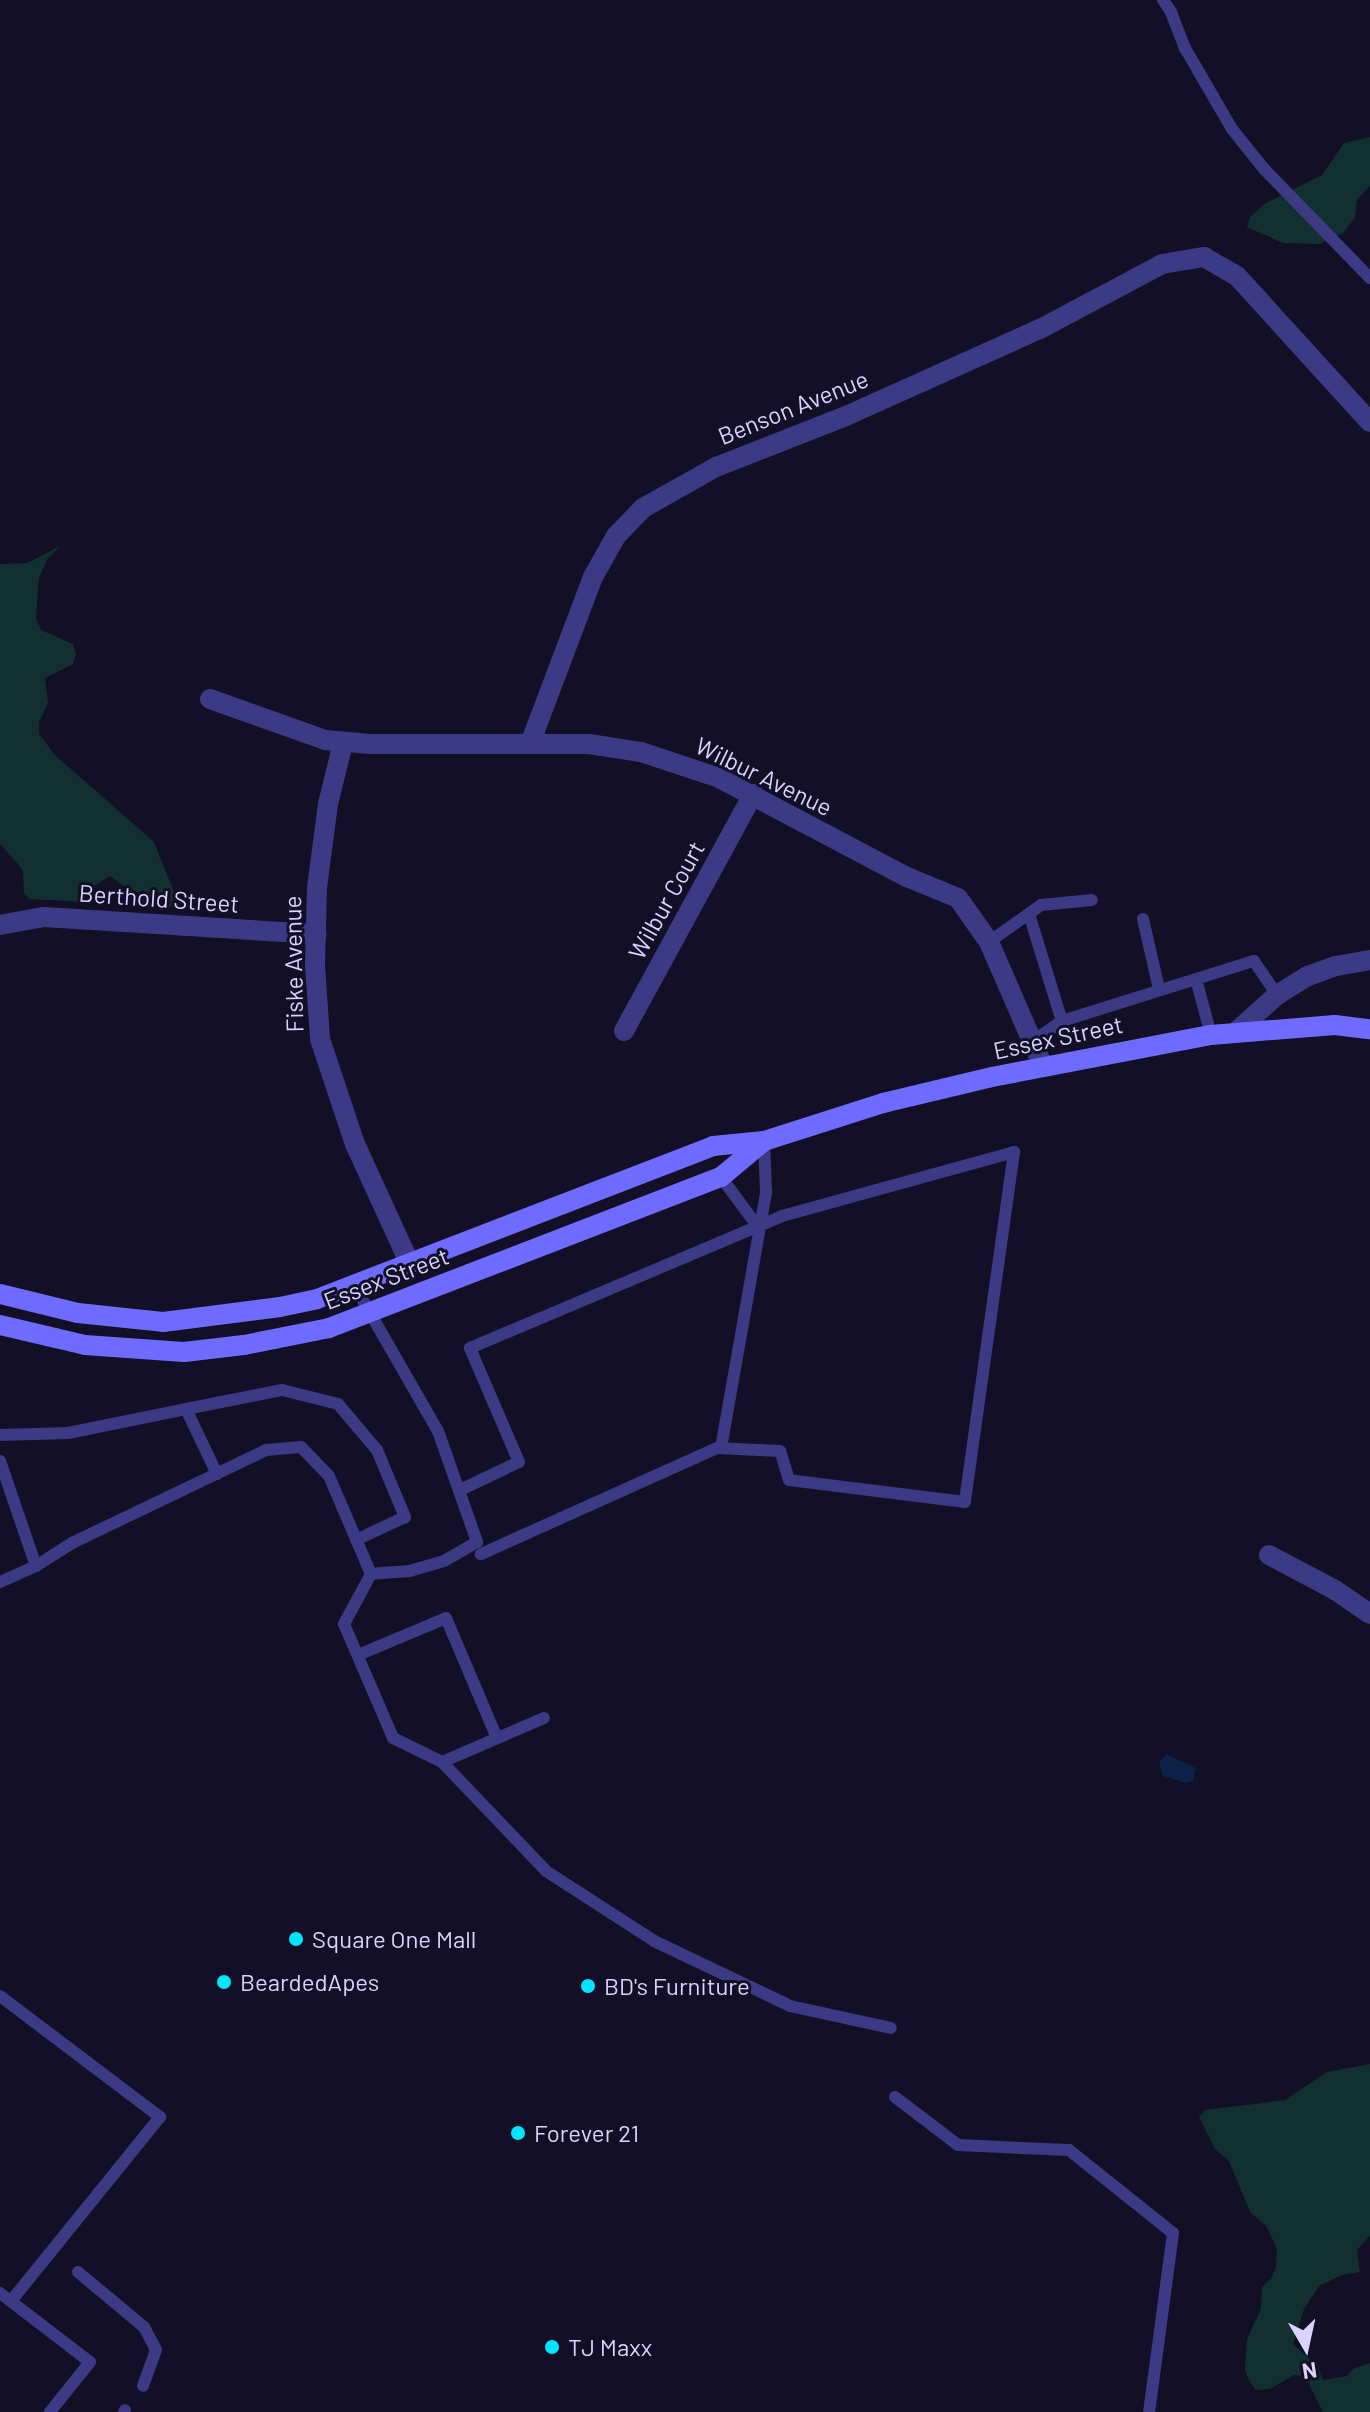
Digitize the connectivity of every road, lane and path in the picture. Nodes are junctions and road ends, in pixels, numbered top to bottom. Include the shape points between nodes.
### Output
1 (1163, 0) edge
2 (1370, 278) edge
3 (1370, 422) edge
4 (210, 699) dead end
5 (531, 741) junction
6 (343, 743) junction
7 (753, 794) junction
8 (1092, 900) dead end
9 (1029, 914) junction
10 (1143, 919) dead end
11 (0, 925) edge
12 (316, 934) junction
13 (989, 942) junction
14 (1370, 960) edge
15 (1196, 979) junction
16 (1159, 989) junction
17 (1277, 995) junction
18 (1062, 1021) junction
19 (1370, 1029) edge
20 (624, 1031) dead end
21 (1237, 1031) junction
22 (1211, 1035) junction
23 (1032, 1042) junction
24 (1043, 1066) junction
25 (764, 1141) junction
26 (721, 1177) junction
27 (758, 1227) junction
28 (410, 1264) junction
29 (354, 1285) junction
30 (0, 1294) edge
31 (371, 1314) junction
32 (0, 1325) edge
33 (186, 1409) junction
34 (0, 1435) edge
35 (721, 1448) junction
36 (0, 1461) edge
37 (217, 1474) junction
38 (460, 1490) junction
39 (356, 1540) junction
40 (481, 1554) dead end
41 (1269, 1555) dead end
42 (36, 1566) junction
43 (371, 1574) junction
44 (0, 1582) edge
45 (1370, 1614) edge
46 (358, 1655) junction
47 (544, 1718) dead end
48 (497, 1738) junction
49 (442, 1762) junction
50 (0, 1996) edge
51 (891, 2028) dead end
52 (895, 2097) dead end
53 (78, 2272) dead end
54 (0, 2293) edge
55 (11, 2301) junction
56 (143, 2386) dead end
57 (50, 2412) edge
58 (1149, 2412) edge

1 - 2 lane via 1232,129
3 - 5 street, Benson Avenue via 1258,295 1220,264 1204,257 1162,264 1040,329 846,416 716,467 643,508 616,536 598,567
4 - 6 street, Wilbur Avenue
5 - 6 street, Wilbur Avenue
5 - 7 street, Wilbur Avenue via 641,752
6 - 12 street, Fiske Avenue via 322,841
7 - 13 street, Wilbur Avenue via 895,871 958,898
7 - 20 street, Wilbur Court
8 - 9 lane via 1041,905
9 - 13 lane
9 - 18 lane
10 - 16 lane
11 - 12 street, Berthold Street via 44,917
12 - 28 street, Fiske Avenue via 320,1039 326,1063 355,1144
13 - 23 street, Wilbur Avenue
14 - 17 street via 1308,976
15 - 16 lane
15 - 17 lane via 1254,961
15 - 22 lane
16 - 18 lane
17 - 21 street
18 - 23 lane
19 - 21 main road, Essex Street via 1335,1025
21 - 22 main road, Essex Street
22 - 24 main road, Essex Street
23 - 24 street, Wilbur Avenue
24 - 25 main road, Essex Street via 883,1103
25 - 26 main road, Essex Street
25 - 27 lane via 766,1192
25 - 28 main road, Essex Street via 713,1146
26 - 27 lane
26 - 31 main road, Essex Street
27 - 35 lane
27 - 35 lane via 1014,1152 965,1502 789,1480 780,1451
27 - 38 lane via 470,1348 519,1462
28 - 29 main road, Essex Street
29 - 30 main road, Essex Street via 280,1307 163,1322 78,1313
29 - 31 lane
31 - 32 main road, Essex Street via 280,1339 184,1352 85,1345
31 - 38 lane via 438,1431
33 - 34 lane via 68,1433
33 - 37 lane
33 - 39 lane via 282,1390 338,1404 377,1450 405,1517
35 - 40 lane
36 - 42 lane
37 - 39 lane via 266,1450 301,1447 329,1476
37 - 42 lane via 72,1543
38 - 43 lane via 477,1542 444,1561
39 - 43 lane
41 - 45 street
42 - 44 lane
43 - 46 lane via 344,1624
46 - 48 lane via 446,1618
46 - 49 lane via 393,1738
47 - 48 lane
48 - 49 lane
49 - 51 lane via 546,1871 654,1941 790,2006
50 - 55 lane via 160,2117
52 - 58 lane via 958,2145 1069,2150 1173,2233
53 - 56 lane via 144,2327 156,2350
54 - 55 lane
55 - 57 lane via 90,2362

